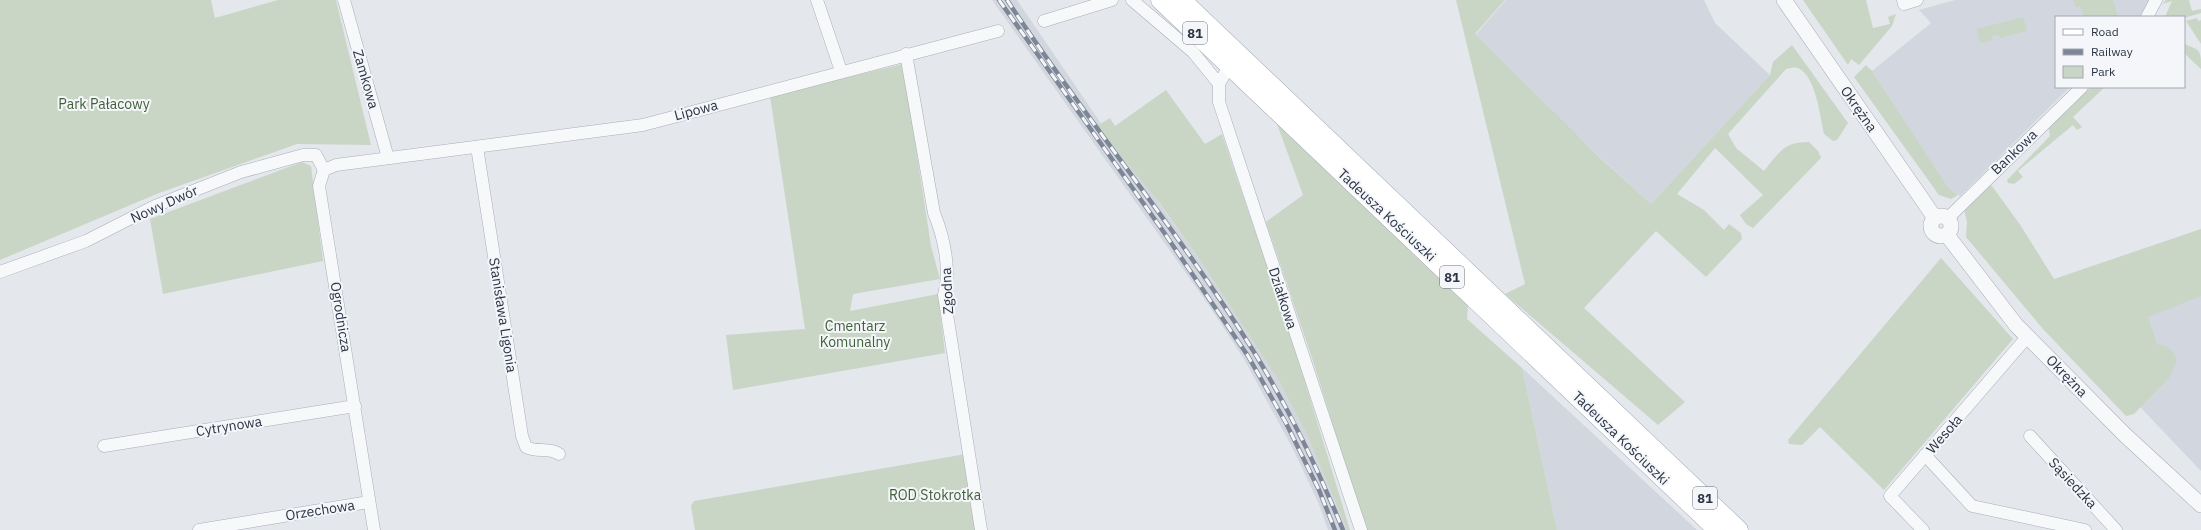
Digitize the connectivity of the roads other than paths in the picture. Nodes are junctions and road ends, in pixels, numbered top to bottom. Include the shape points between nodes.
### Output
1 (344, 0) edge
2 (817, 0) edge
3 (1112, 0) edge
4 (1132, 0) edge
5 (1160, 0) edge
6 (1182, 0) edge
7 (1784, 0) edge
8 (1903, 0) edge
9 (1917, 0) edge
10 (2156, 0) edge
11 (2148, 16) edge
12 (1044, 21) dead end
13 (998, 31) dead end
14 (906, 54) junction
15 (1229, 66) junction
16 (841, 71) junction
17 (1219, 84) junction
18 (2081, 88) edge
19 (477, 147) junction
20 (388, 158) junction
21 (324, 170) junction
22 (1941, 218) junction
23 (0, 272) edge
24 (2028, 336) junction
25 (355, 406) junction
26 (2030, 436) dead end
27 (104, 446) dead end
28 (559, 454) dead end
29 (1925, 455) junction
30 (370, 502) junction
31 (2201, 505) edge
32 (199, 530) edge
33 (374, 530) edge
34 (981, 530) edge
35 (1361, 530) edge
36 (1717, 530) edge
37 (1739, 530) edge
38 (1922, 530) edge
39 (2085, 530) edge
40 (2116, 530) edge

1 - 20 street, Zamkowa
2 - 16 street
3 - 12 street
4 - 17 street via 1193,52
5 - 15 main road, Tadeusza Kościuszki / 81
6 - 37 main road, Tadeusza Kościuszki / 81
7 - 22 street, Okrężna
8 - 9 street via 1904,4
10 - 11 street
13 - 14 street, Lipowa
14 - 16 street, Lipowa
14 - 34 street, Zgodna via 934,213 941,230 948,283 944,295
15 - 17 street
15 - 36 main road, Tadeusza Kościuszki / 81
16 - 19 street, Lipowa via 643,125
17 - 35 street, Działkowa via 1219,102 1224,122
18 - 22 street, Bankowa
19 - 20 street, Lipowa
19 - 28 street, Stanisława Ligonia via 522,436 526,447 533,451 552,450
20 - 21 street via 336,165
21 - 23 street, Nowy Dwór via 316,155 303,155 241,172 155,206 86,241
21 - 25 street, Ogrodnicza via 319,186
22 - 24 street, Okrężna via 1932,222 1933,232 1937,235 1947,235 1980,280
24 - 29 street, Wesoła
24 - 31 street, Okrężna via 2125,435
25 - 27 street, Cytrynowa
25 - 30 street, Ogrodnicza
26 - 40 street, Sąsiedzka
29 - 38 street, Wesoła via 1890,496
29 - 39 street, Sąsiedzka via 1972,506
30 - 32 street, Orzechowa
30 - 33 street, Ogrodnicza

